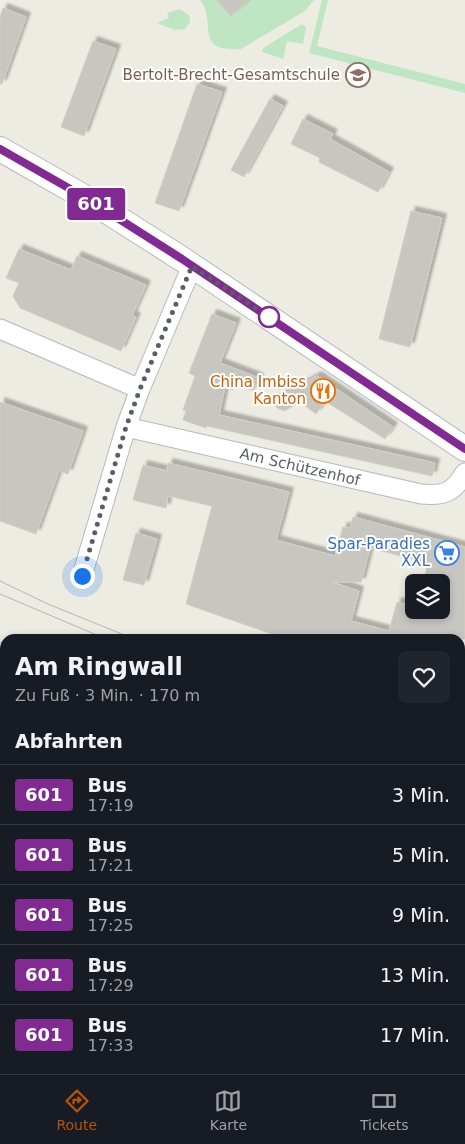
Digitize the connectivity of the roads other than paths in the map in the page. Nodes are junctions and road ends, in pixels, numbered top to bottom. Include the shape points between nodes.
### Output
1 (0, 149) edge
2 (0, 161) edge
3 (72, 190) junction
4 (192, 266) junction
5 (0, 329) edge
6 (140, 389) junction
7 (126, 427) junction
8 (465, 449) edge
9 (465, 473) edge
10 (82, 576) dead end

1 - 3 street
2 - 3 street
3 - 4 street
4 - 6 street
4 - 8 street
5 - 6 street
6 - 7 street
7 - 9 street, Am Schützenhof via 421,494 438,496 449,492
7 - 10 street

